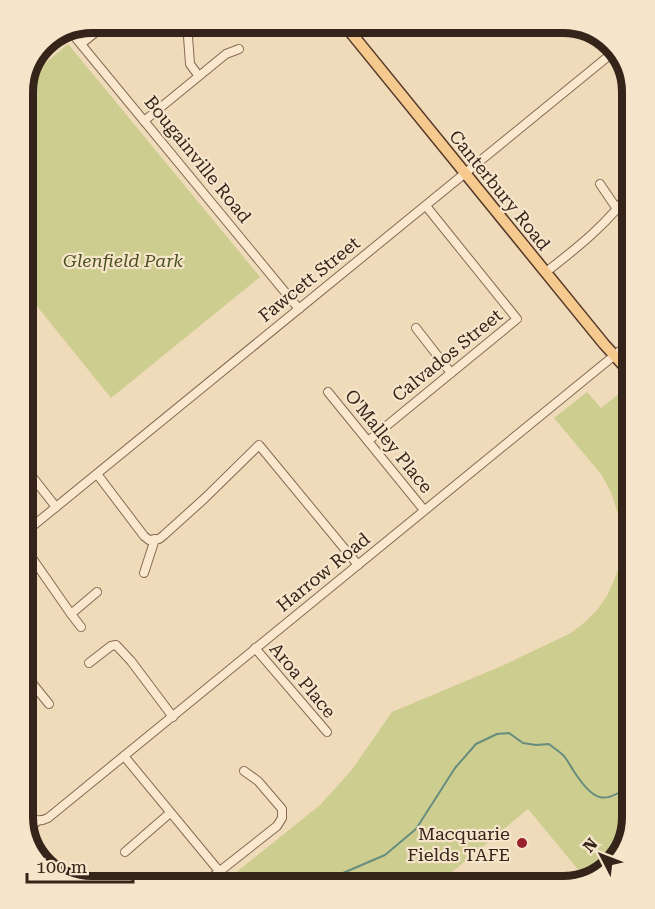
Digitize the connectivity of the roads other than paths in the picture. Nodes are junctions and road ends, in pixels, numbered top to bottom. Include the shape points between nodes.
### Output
1 (94, 33) edge
2 (188, 33) edge
3 (352, 33) edge
4 (74, 36) edge
5 (81, 44) junction
6 (239, 49) dead end
7 (609, 56) edge
8 (198, 75) junction
9 (144, 121) junction
10 (466, 173) junction
11 (600, 184) dead end
12 (622, 203) edge
13 (426, 206) junction
14 (617, 209) junction
15 (546, 272) junction
16 (299, 309) junction
17 (416, 328) dead end
18 (622, 349) edge
19 (614, 355) junction
20 (622, 365) edge
21 (451, 373) junction
22 (328, 393) dead end
23 (368, 441) junction
24 (97, 474) junction
25 (33, 478) edge
26 (56, 507) junction
27 (424, 510) junction
28 (33, 525) edge
29 (155, 539) junction
30 (33, 560) edge
31 (358, 565) junction
32 (144, 573) dead end
33 (97, 592) dead end
34 (71, 614) junction
35 (81, 627) dead end
36 (255, 648) junction
37 (89, 663) dead end
38 (33, 685) edge
39 (49, 704) dead end
40 (173, 717) junction
41 (327, 732) dead end
42 (124, 756) junction
43 (244, 771) dead end
44 (170, 813) junction
45 (34, 820) edge
46 (125, 852) dead end
47 (219, 871) junction
48 (213, 876) edge

1 - 5 street
2 - 8 street via 190,64
3 - 10 main road, Canterbury Road
4 - 5 street, Bougainville Road
5 - 9 street, Bougainville Road
6 - 8 street
7 - 10 street, Fawcett Street
8 - 9 street
9 - 16 street, Bougainville Road
10 - 13 street, Fawcett Street
10 - 15 main road, Canterbury Road
11 - 14 street
12 - 14 street
13 - 16 street, Fawcett Street
13 - 21 street, Calvados Street via 517,319
14 - 15 street
15 - 19 main road, Canterbury Road
16 - 24 street, Fawcett Street
17 - 21 street
18 - 19 street, Harrow Road
19 - 20 main road, Canterbury Road
19 - 27 street, Harrow Road
21 - 23 street, Calvados Street
22 - 23 street, O'Malley Place
23 - 27 street, O'Malley Place
24 - 26 street, Fawcett Street
24 - 29 street via 144,536
25 - 26 street
26 - 28 street, Fawcett Street
27 - 31 street, Harrow Road
29 - 31 street via 164,536 259,445
29 - 32 street
30 - 34 street
31 - 36 street, Harrow Road
33 - 34 street
34 - 35 street
36 - 40 street, Harrow Road
36 - 41 street, Aroa Place
37 - 40 street via 113,645 118,646
38 - 39 street
40 - 42 street, Harrow Road
42 - 44 street
42 - 45 street, Harrow Road via 48,818
43 - 47 street via 282,809 282,818
44 - 46 street
44 - 47 street
47 - 48 street

